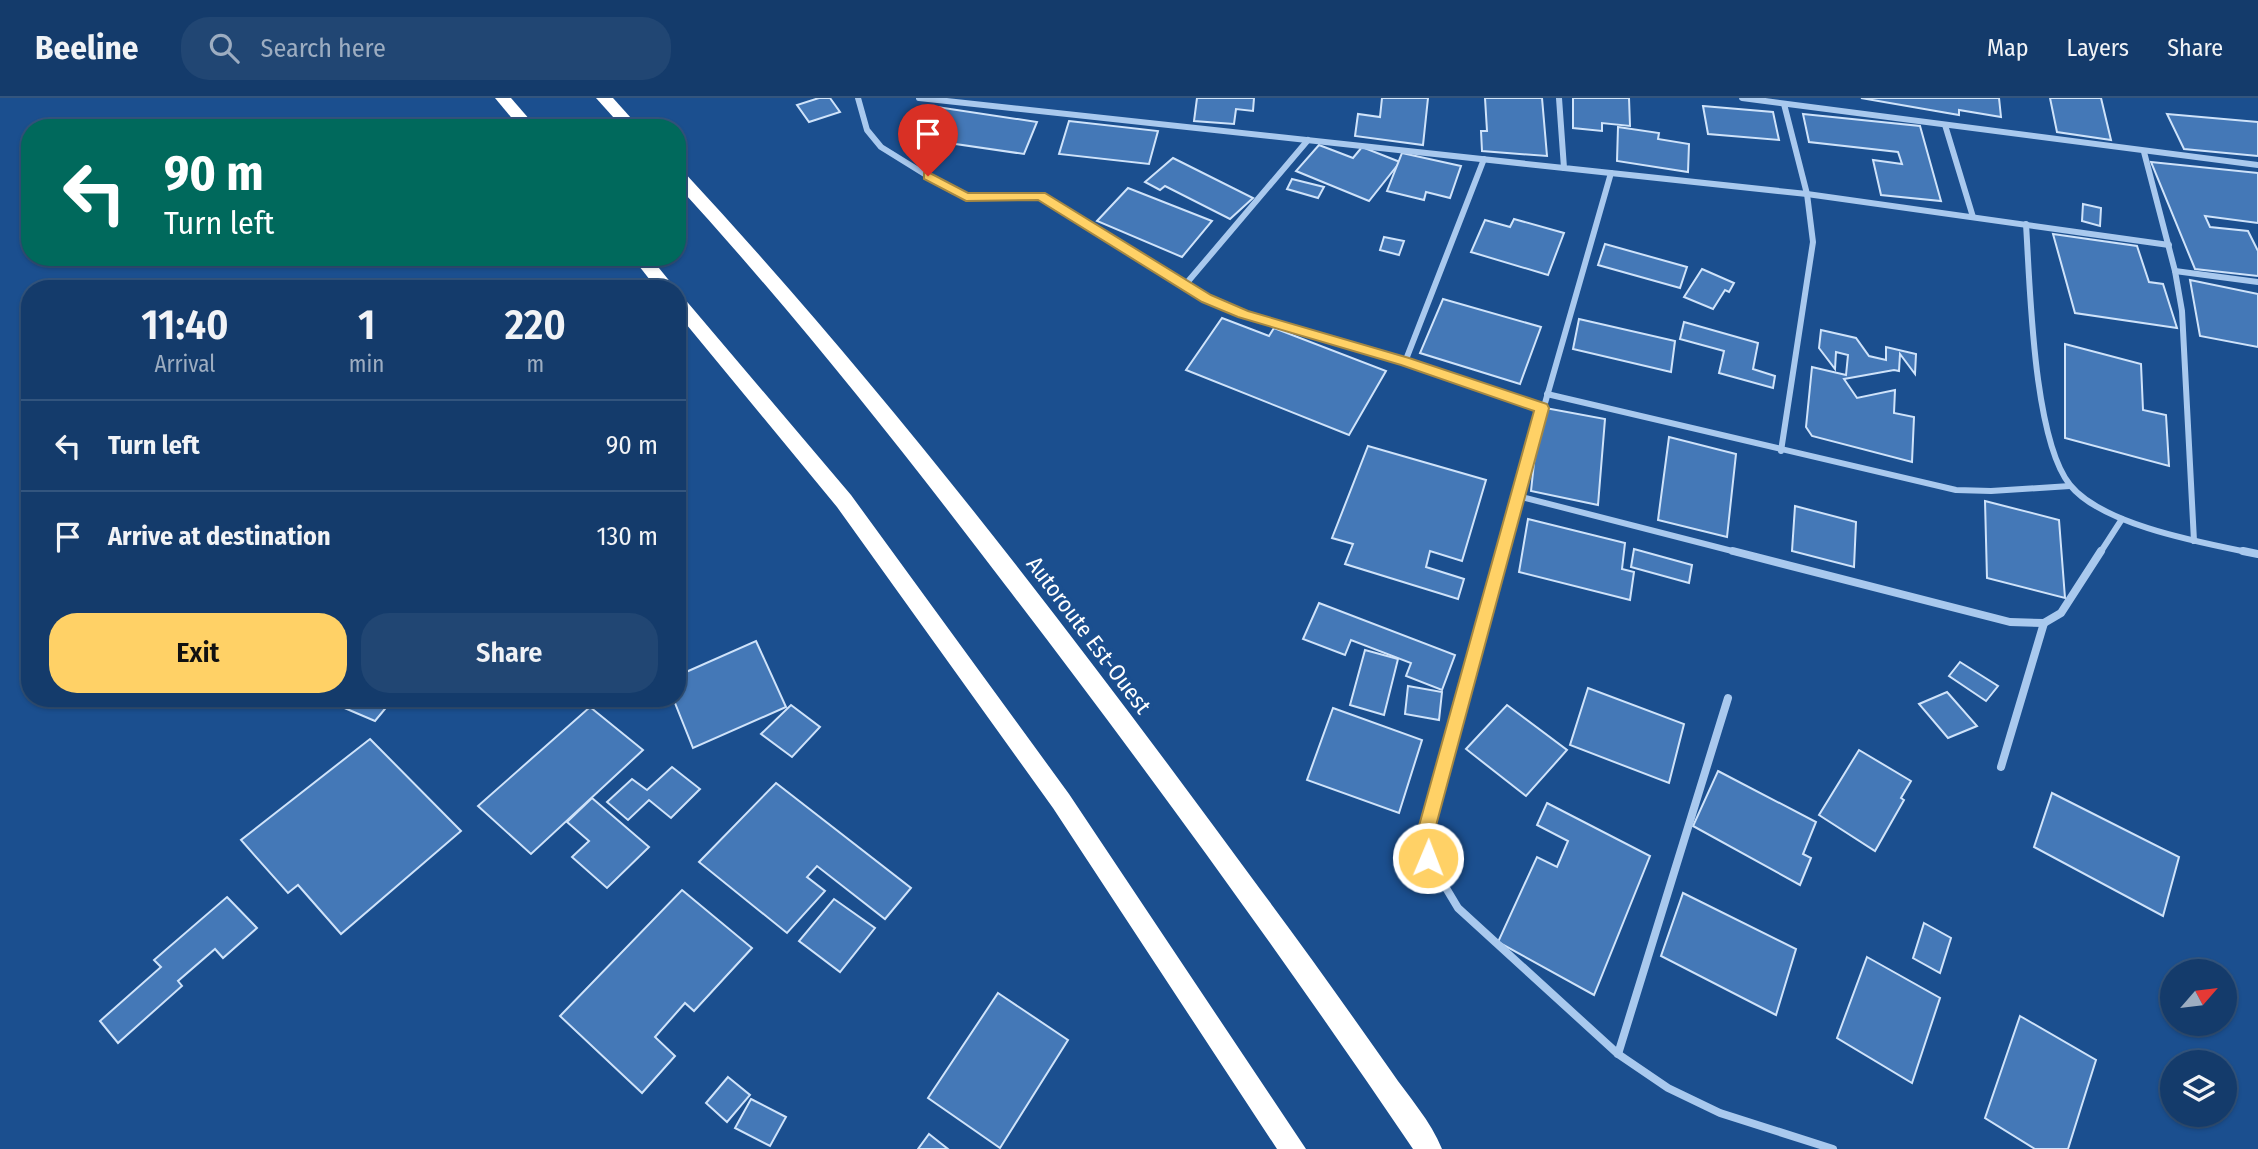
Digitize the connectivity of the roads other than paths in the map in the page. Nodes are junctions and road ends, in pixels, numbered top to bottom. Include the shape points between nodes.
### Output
1 (503, 98) edge
2 (604, 98) edge
3 (858, 98) edge
4 (919, 98) edge
5 (1559, 98) edge
6 (1742, 98) edge
7 (1784, 104) junction
8 (521, 119) edge
9 (624, 119) edge
10 (1945, 125) junction
11 (1308, 140) junction
12 (2144, 152) junction
13 (1484, 159) junction
14 (2258, 165) edge
15 (1564, 168) junction
16 (1611, 173) junction
17 (686, 185) edge
18 (1807, 194) junction
19 (1973, 217) junction
20 (2026, 224) junction
21 (2169, 245) junction
22 (648, 266) edge
23 (2175, 271) junction
24 (659, 280) edge
25 (2258, 282) edge
26 (1185, 285) junction
27 (686, 312) edge
28 (1405, 362) junction
29 (1547, 394) junction
30 (1542, 408) junction
31 (1781, 451) junction
32 (2070, 486) junction
33 (1518, 496) junction
34 (2122, 519) junction
35 (2194, 541) junction
36 (2258, 554) edge
37 (2044, 623) junction
38 (1728, 698) dead end
39 (2001, 767) dead end
40 (1618, 1054) junction
41 (1293, 1149) edge
42 (1429, 1149) edge
43 (1833, 1149) edge

1 - 8 highway
2 - 9 highway
3 - 26 street via 867,130 881,147 952,191 966,197 1040,196
4 - 11 street
5 - 15 street
6 - 7 street
7 - 10 street
7 - 18 street
10 - 12 street
10 - 19 street
11 - 13 street
11 - 26 street
12 - 14 street
12 - 21 street
13 - 15 street
13 - 28 street
15 - 16 street
16 - 18 street
16 - 29 street
17 - 42 highway, Autoroute Est-Ouest via 873,399 1081,666
18 - 19 street
18 - 31 street via 1813,242
19 - 20 street
20 - 21 street
20 - 32 street via 2035,344 2048,429
21 - 23 street
22 - 24 highway
23 - 25 street
23 - 35 street via 2182,311
26 - 28 street via 1243,314
27 - 41 highway via 844,501 1061,801
28 - 30 street
29 - 30 street
29 - 31 street
30 - 33 street
31 - 32 street via 1956,489
32 - 34 street
33 - 37 street via 2010,622
33 - 40 street via 1425,833 1428,858 1458,908
34 - 35 street
34 - 37 street via 2061,613
35 - 36 street
37 - 39 street
38 - 40 street
40 - 43 street via 1668,1088 1720,1113

